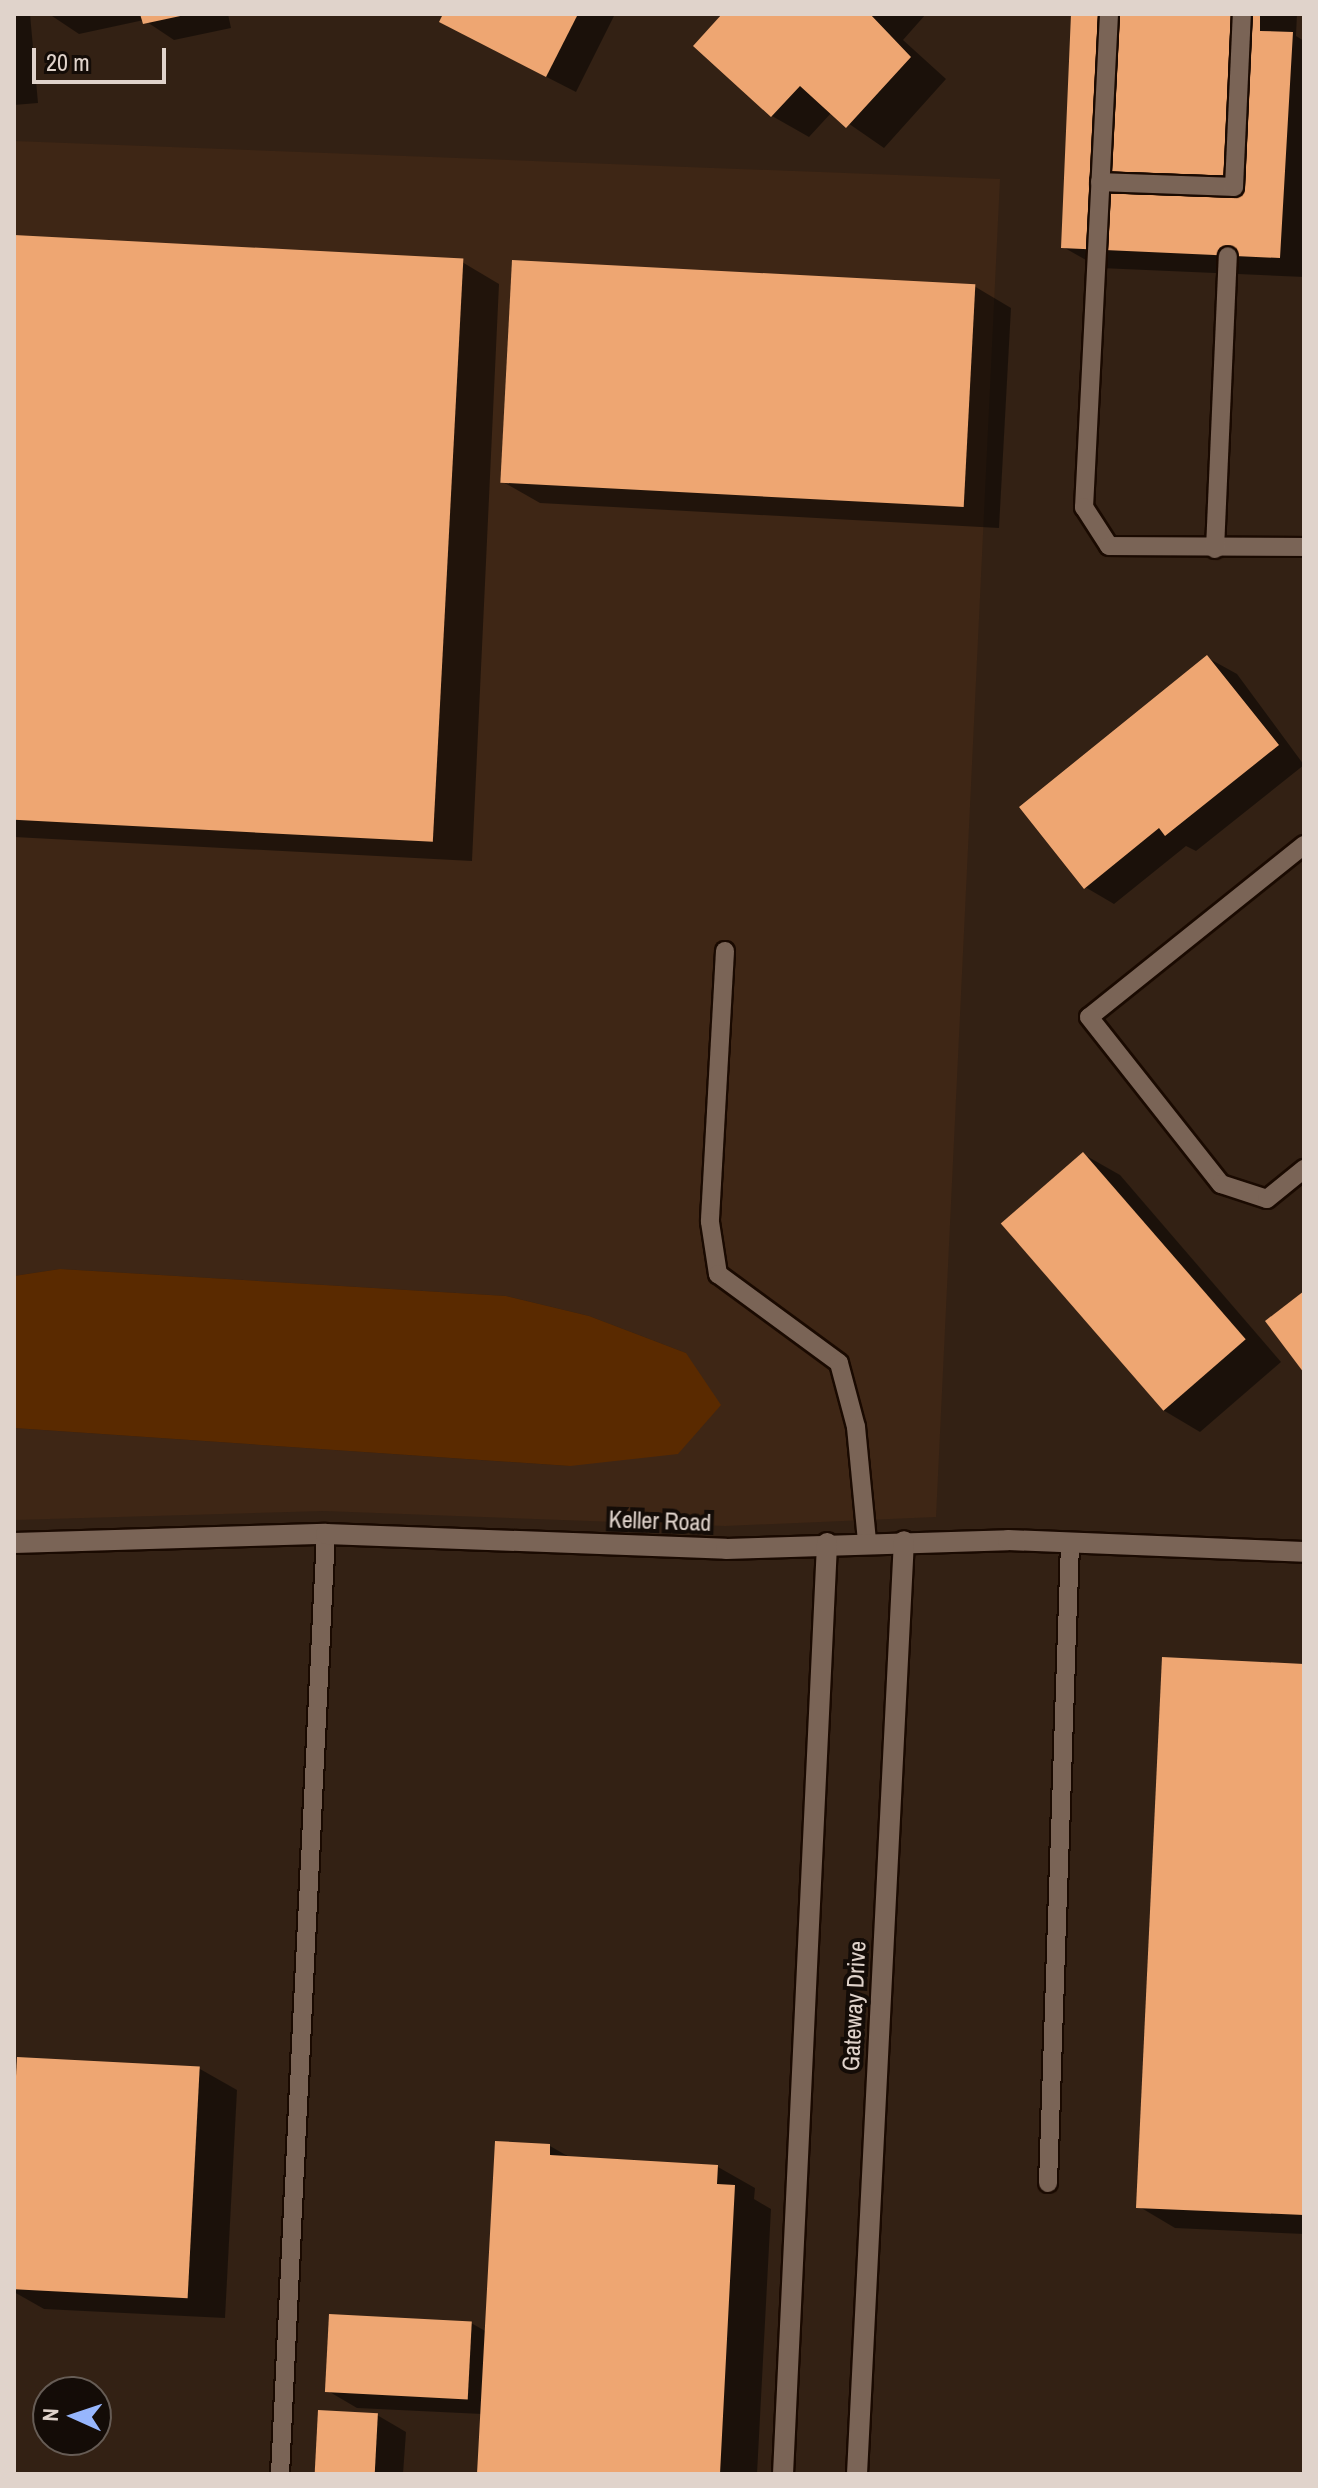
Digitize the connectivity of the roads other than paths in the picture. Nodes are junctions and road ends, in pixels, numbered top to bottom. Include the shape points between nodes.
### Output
1 (1109, 14) edge
2 (1242, 14) edge
3 (1100, 182) junction
4 (1228, 256) dead end
5 (1304, 547) edge
6 (1215, 549) junction
7 (1304, 845) edge
8 (725, 951) dead end
9 (1304, 1169) edge
10 (326, 1534) junction
11 (904, 1541) junction
12 (867, 1542) junction
13 (1070, 1542) junction
14 (14, 1543) edge
15 (827, 1543) junction
16 (1304, 1552) edge
17 (1048, 2183) dead end
18 (280, 2474) edge
19 (783, 2474) edge
20 (857, 2474) edge

1 - 3 lane
2 - 3 lane via 1234,187
3 - 6 lane via 1084,507 1109,546
4 - 6 lane
5 - 6 lane
7 - 9 lane via 1089,1017 1221,1184 1267,1199
8 - 12 lane via 710,1222 718,1274 839,1363 856,1427
10 - 14 street, Keller Road
10 - 15 street, Keller Road via 726,1549
10 - 18 lane
11 - 12 street, Keller Road
11 - 13 street, Keller Road
11 - 20 street, Gateway Drive
12 - 15 street, Keller Road
13 - 16 street, Keller Road
13 - 17 lane
15 - 19 street, Gateway Drive

